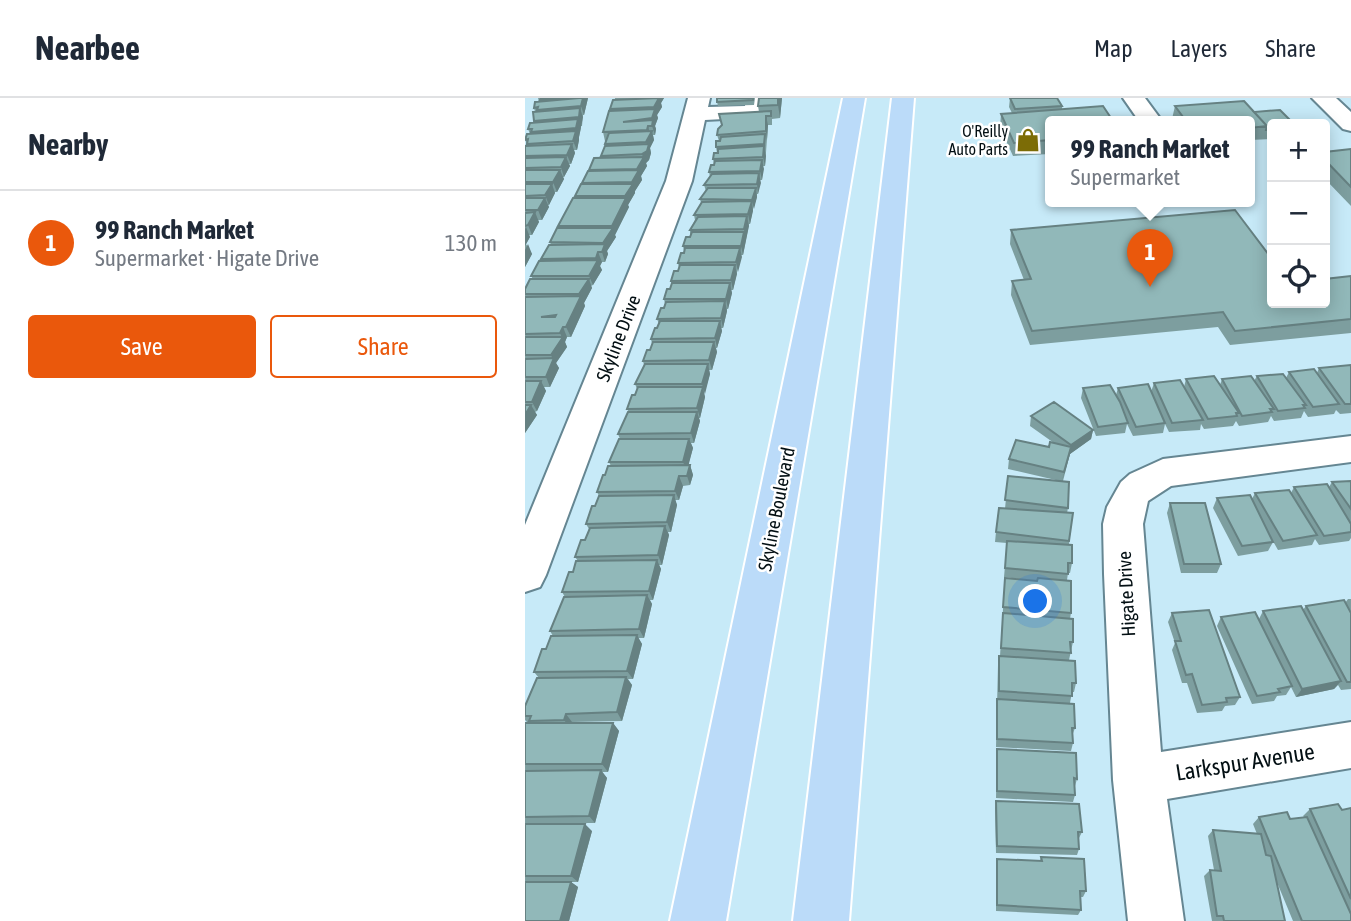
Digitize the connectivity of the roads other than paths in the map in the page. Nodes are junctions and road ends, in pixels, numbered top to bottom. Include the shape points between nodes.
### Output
1 (757, 98) edge
2 (854, 98) edge
3 (903, 98) edge
4 (1113, 98) edge
5 (1134, 98) edge
6 (1323, 98) edge
7 (709, 108) edge
8 (1126, 116) edge
9 (1147, 116) edge
10 (1351, 124) edge
11 (1351, 449) edge
12 (525, 576) edge
13 (1351, 745) edge
14 (1138, 780) junction
15 (698, 921) edge
16 (821, 921) edge
17 (1156, 921) edge

1 - 7 street via 755,112
2 - 15 main road, Skyline Boulevard
3 - 16 main road
4 - 8 street
5 - 9 street
6 - 10 street
7 - 12 street, Skyline Drive
11 - 14 street, Higate Drive via 1171,471 1143,484 1131,498 1123,531
13 - 14 street, Larkspur Avenue
14 - 17 street, Higate Drive

